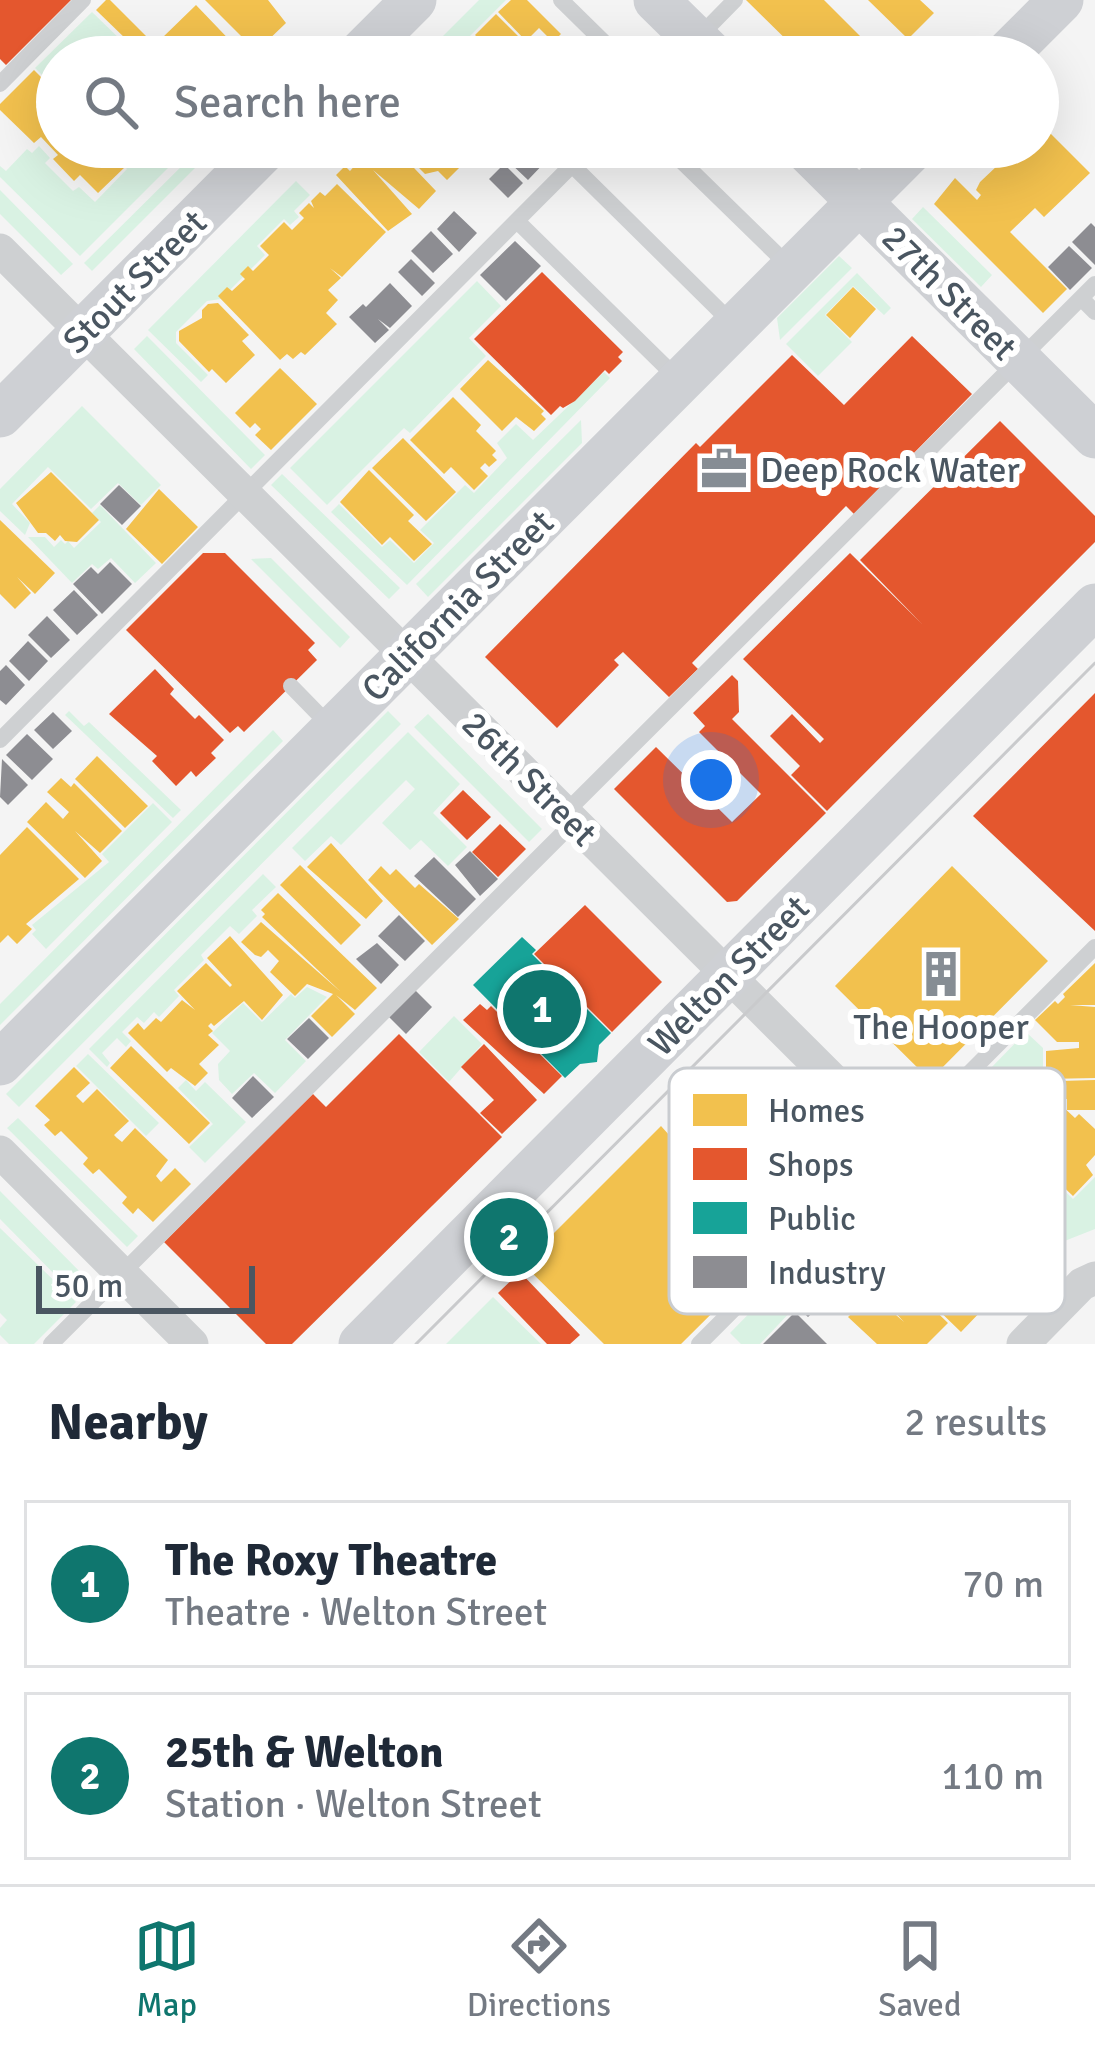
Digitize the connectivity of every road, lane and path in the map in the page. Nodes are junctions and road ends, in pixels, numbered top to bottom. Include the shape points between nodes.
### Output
1 (83, 0) edge
2 (414, 0) edge
3 (561, 0) edge
4 (656, 0) edge
5 (735, 0) edge
6 (1061, 0) edge
7 (47, 36) edge
8 (378, 36) edge
9 (598, 36) edge
10 (684, 36) edge
11 (707, 36) edge
12 (1025, 36) edge
13 (36, 47) edge
14 (0, 83) edge
15 (246, 168) edge
16 (569, 168) edge
17 (575, 168) edge
18 (688, 168) edge
19 (825, 168) edge
20 (893, 168) edge
21 (860, 202) junction
22 (517, 221) junction
23 (0, 250) edge
24 (792, 270) junction
25 (1088, 291) edge
26 (1095, 312) edge
27 (735, 326) junction
28 (83, 332) junction
29 (1019, 360) junction
30 (681, 381) junction
31 (0, 415) edge
32 (1091, 424) edge
33 (245, 495) junction
34 (1095, 606) edge
35 (407, 655) junction
36 (291, 686) dead end
37 (333, 729) junction
38 (0, 740) edge
39 (569, 817) junction
40 (1095, 947) edge
41 (728, 975) junction
42 (0, 1063) edge
43 (821, 1068) edge
44 (975, 1068) edge
45 (0, 1152) edge
46 (121, 1273) junction
47 (1095, 1278) edge
48 (1065, 1301) edge
49 (729, 1314) edge
50 (1052, 1314) edge
51 (51, 1344) edge
52 (192, 1344) edge
53 (361, 1344) edge
54 (699, 1344) edge
55 (1023, 1344) edge

1 - 7 lane
2 - 8 street
3 - 9 lane
4 - 10 street
5 - 11 lane
6 - 12 street
13 - 14 lane
15 - 28 street, Stout Street
16 - 22 lane
17 - 27 lane
18 - 24 lane
19 - 21 street, 27th Street
20 - 21 street, California Street
21 - 24 street, California Street
21 - 29 street, 27th Street
22 - 30 lane
22 - 33 lane
23 - 28 street, 26th Street
24 - 27 street, California Street
25 - 26 lane
25 - 29 lane
27 - 30 street, California Street
28 - 31 street, Stout Street
28 - 33 street, 26th Street
29 - 32 street, 27th Street
29 - 39 lane
30 - 35 street, California Street
33 - 35 street, 26th Street
33 - 38 lane
34 - 41 street, Welton Street
35 - 37 street, California Street
35 - 39 street, 26th Street
36 - 37 lane
37 - 42 street, California Street
39 - 41 street, 26th Street
39 - 46 lane
40 - 44 lane
41 - 43 street, 26th Street
41 - 53 street, Welton Street
45 - 46 street
46 - 51 lane
46 - 52 street
47 - 48 street
49 - 54 lane
50 - 55 street

